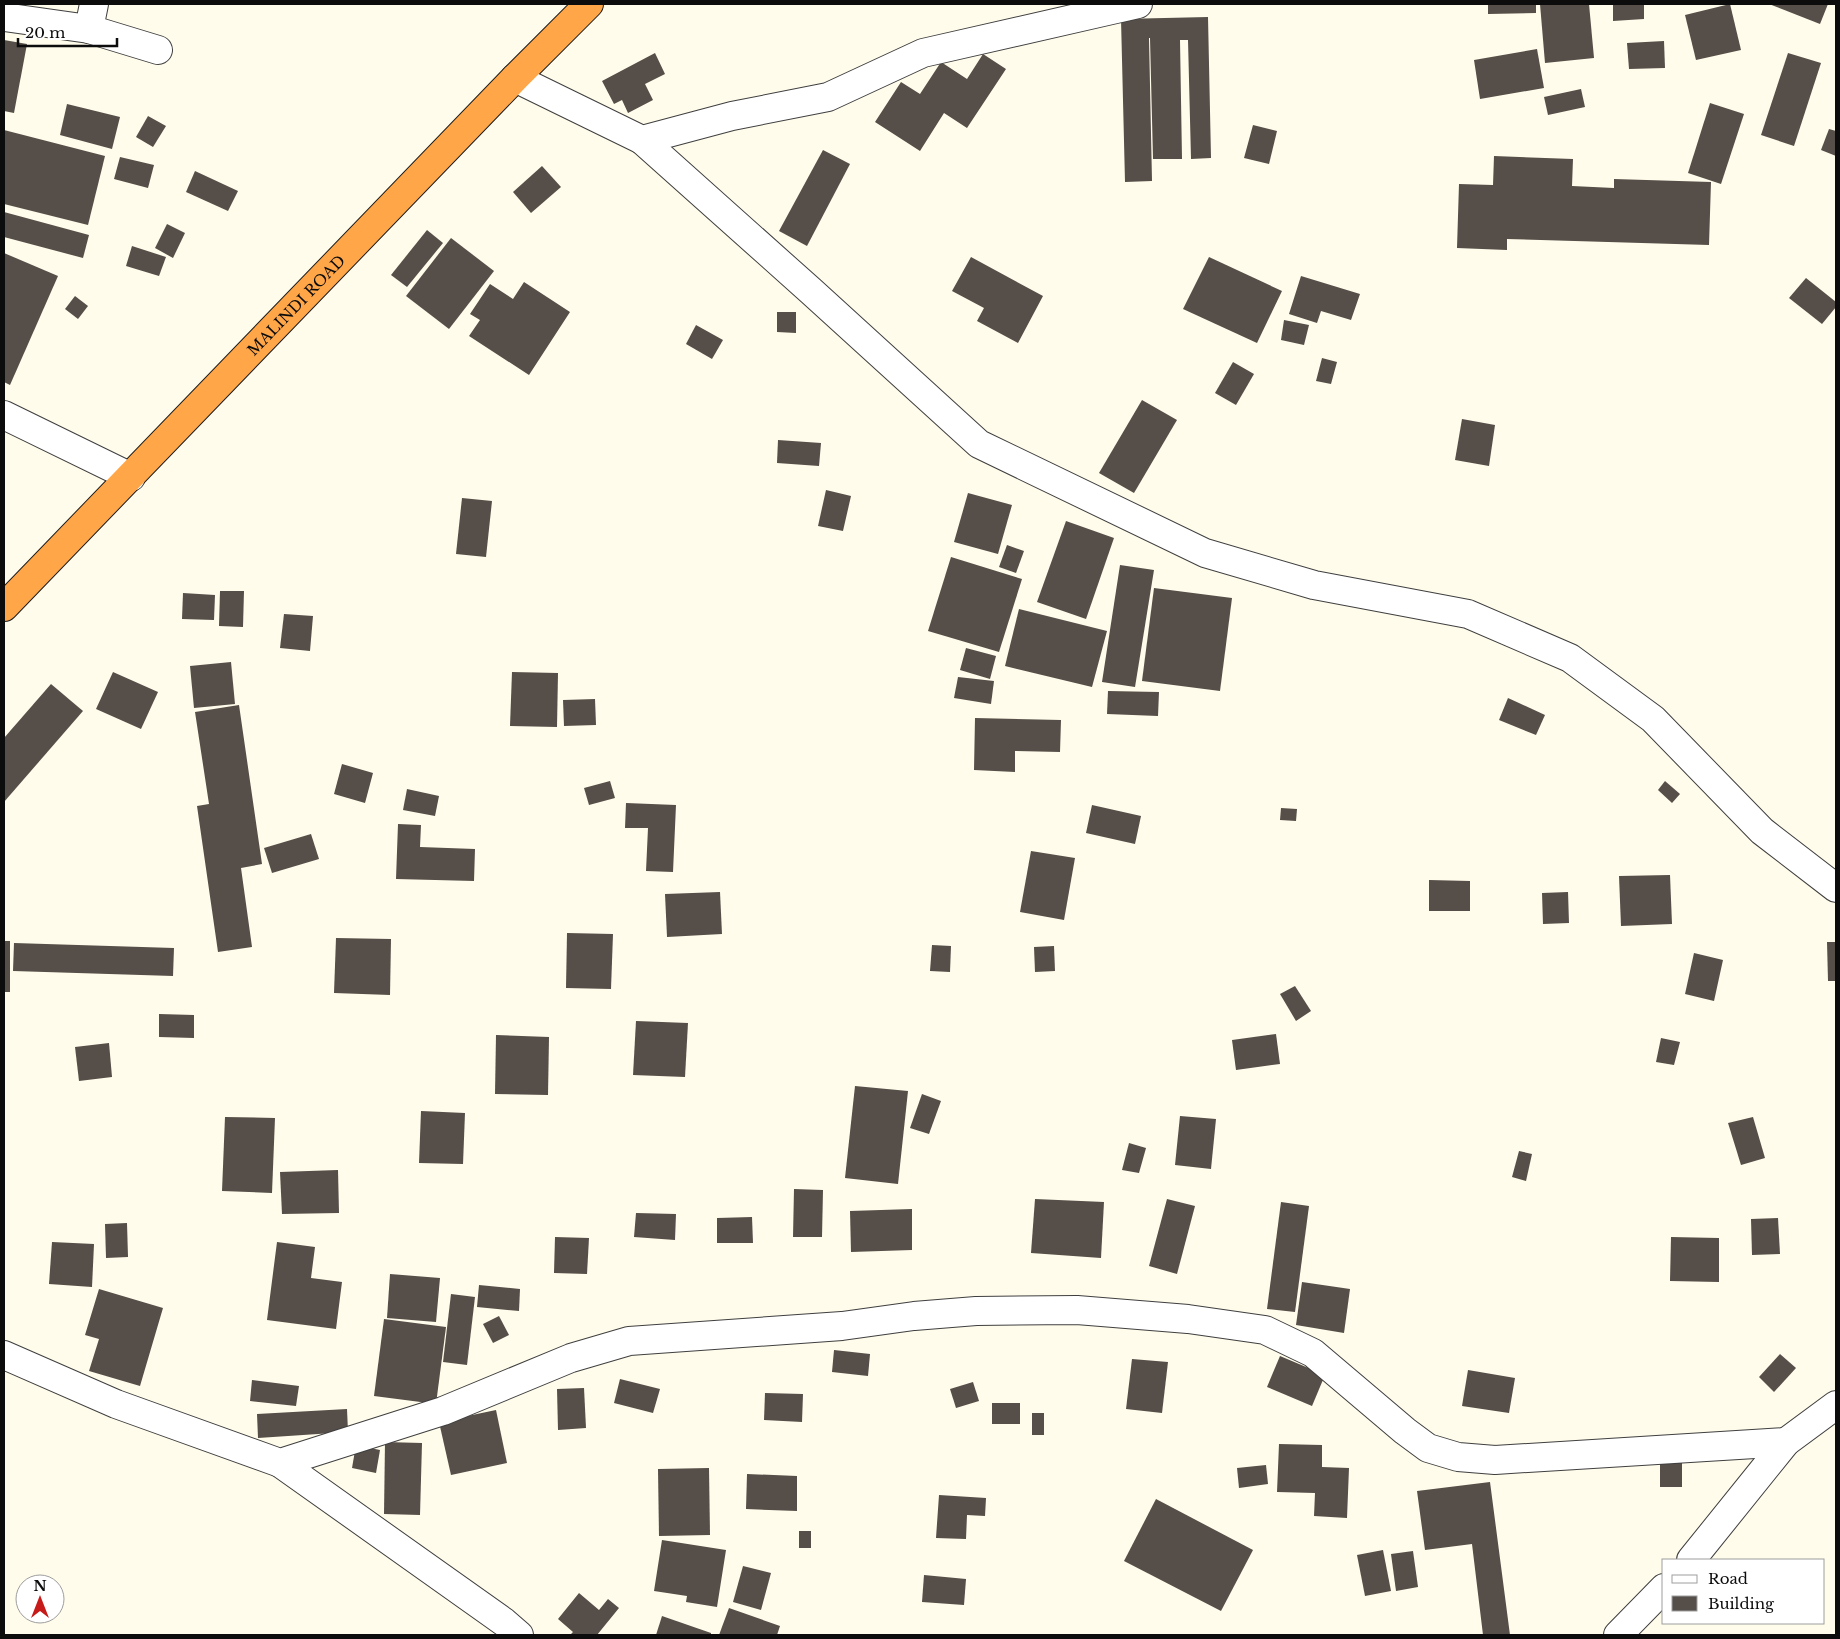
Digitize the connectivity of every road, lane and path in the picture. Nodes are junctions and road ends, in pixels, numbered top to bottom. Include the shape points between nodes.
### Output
1 (589, 4) edge
2 (1138, 4) edge
3 (4, 16) edge
4 (91, 16) edge
5 (158, 50) dead end
6 (515, 78) junction
7 (642, 140) junction
8 (4, 415) edge
9 (131, 477) junction
10 (4, 607) edge
11 (1836, 888) edge
12 (4, 1356) edge
13 (1836, 1405) edge
14 (1786, 1442) junction
15 (280, 1464) junction
16 (1692, 1559) edge
17 (1662, 1590) edge
18 (519, 1635) edge
19 (1618, 1635) edge

1 - 6 highway, MALINDI ROAD
2 - 7 street via 923,53 828,96 732,116
3 - 4 street
4 - 5 street
6 - 7 street
6 - 9 highway, MALINDI ROAD
7 - 11 street via 979,444 1205,552 1314,585 1468,614 1570,658 1653,719 1762,830
8 - 9 street
9 - 10 highway, MALINDI ROAD
12 - 15 street via 116,1404
13 - 14 street
14 - 15 street via 1495,1460 1458,1457 1428,1448 1313,1353 1265,1330 1188,1319 1077,1310 976,1310 842,1326 629,1341 571,1358 444,1411
14 - 16 street
15 - 18 street
17 - 19 street

